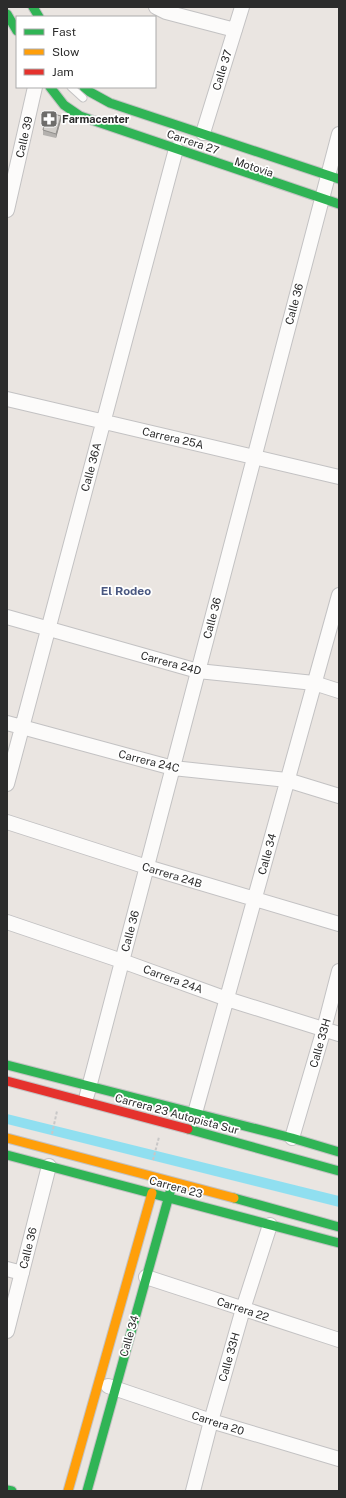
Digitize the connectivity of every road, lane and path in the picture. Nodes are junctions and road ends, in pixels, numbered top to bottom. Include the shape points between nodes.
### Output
1 (33, 7) edge
2 (156, 7) edge
3 (242, 7) edge
4 (7, 14) edge
5 (38, 16) edge
6 (16, 29) edge
7 (235, 30) junction
8 (35, 88) edge
9 (51, 88) edge
10 (63, 88) edge
11 (72, 88) edge
12 (85, 88) edge
13 (90, 102) dead end
14 (82, 106) dead end
15 (116, 113) dead end
16 (203, 134) junction
17 (339, 134) edge
18 (197, 148) dead end
19 (176, 149) junction
20 (327, 186) edge
21 (339, 204) edge
22 (7, 210) edge
23 (7, 400) edge
24 (103, 422) junction
25 (254, 457) junction
26 (339, 477) edge
27 (338, 599) edge
28 (7, 617) edge
29 (48, 628) junction
30 (198, 672) junction
31 (314, 683) junction
32 (339, 691) edge
33 (7, 723) edge
34 (22, 728) junction
35 (173, 768) junction
36 (287, 780) junction
37 (7, 784) edge
38 (339, 796) edge
39 (7, 822) edge
40 (147, 867) junction
41 (254, 900) junction
42 (7, 922) edge
43 (339, 924) edge
44 (122, 961) junction
45 (339, 971) edge
46 (227, 999) junction
47 (324, 1029) junction
48 (339, 1034) edge
49 (7, 1065) edge
50 (7, 1081) edge
51 (90, 1086) junction
52 (86, 1101) junction
53 (195, 1113) junction
54 (56, 1118) dead end
55 (160, 1134) dead end
56 (7, 1138) edge
57 (50, 1138) dead end
58 (292, 1138) junction
59 (339, 1152) edge
60 (7, 1156) edge
61 (152, 1162) dead end
62 (49, 1166) junction
63 (339, 1171) edge
64 (173, 1181) junction
65 (152, 1193) junction
66 (168, 1197) junction
67 (270, 1225) junction
68 (339, 1227) edge
69 (339, 1243) edge
70 (7, 1269) edge
71 (22, 1273) junction
72 (146, 1277) junction
73 (243, 1309) junction
74 (7, 1331) edge
75 (339, 1340) edge
76 (98, 1383) junction
77 (114, 1388) junction
78 (211, 1421) junction
79 (339, 1460) edge
80 (7, 1490) edge
81 (12, 1491) edge
82 (68, 1491) edge
83 (87, 1491) edge
84 (193, 1491) edge

1 - 5 street
2 - 7 street via 166,12
3 - 7 street, Calle 37
4 - 6 street
7 - 16 street, Calle 37
8 - 22 street, Calle 39
9 - 19 street, Carrera 27 via 59,100 80,116
10 - 14 lane
11 - 13 lane
12 - 16 street, Carrera 27 via 110,103
15 - 18 lane via 102,111
16 - 20 street, Carrera 27
17 - 20 street, Calle 36
19 - 20 street, Carrera 27
19 - 24 street, Calle 36A
20 - 21 street, Carrera 27
20 - 25 street, Calle 36
23 - 24 street, Carrera 25A
24 - 25 street, Carrera 25A
24 - 29 street, Calle 36A
25 - 26 street, Carrera 25A
25 - 30 street, Calle 36
27 - 31 street, Calle 34
28 - 29 street, Carrera 24D
29 - 30 street, Carrera 24D
29 - 34 street, Calle 36A
30 - 31 street, Carrera 24D
30 - 35 street, Calle 36
31 - 32 street, Carrera 24D
31 - 36 street, Calle 34
33 - 34 street, Carrera 24C
34 - 35 street, Carrera 24C
34 - 37 street, Calle 36A
35 - 36 street, Carrera 24C
35 - 40 street, Calle 36
36 - 38 street, Carrera 24C
36 - 41 street, Calle 34
39 - 40 street, Carrera 24B
40 - 41 street, Carrera 24B
40 - 44 street, Calle 36
41 - 43 street, Carrera 24B
41 - 46 street, Calle 34
42 - 44 street, Carrera 24A
44 - 46 street, Carrera 24A
44 - 51 street, Calle 36
45 - 47 street, Calle 33H
46 - 47 street, Carrera 24A
46 - 53 street, Calle 34
47 - 48 street, Carrera 24A
47 - 58 street, Calle 33H
49 - 51 street
50 - 52 street, Carrera 23 Autopista Sur
51 - 52 street, Calle 36
51 - 53 street
52 - 63 street, Carrera 23 Autopista Sur
53 - 58 street
54 - 57 path
55 - 61 path
56 - 64 street
58 - 59 street
60 - 62 street, Carrera 23
62 - 65 street, Carrera 23
62 - 71 street, Calle 36
64 - 66 street, Calle 34
64 - 68 street
65 - 66 street, Carrera 23
65 - 76 street, Calle 34
66 - 67 street, Carrera 23
66 - 72 street, Calle 34
67 - 69 street, Carrera 23
67 - 73 street, Calle 33H
70 - 71 street
71 - 74 street, Calle 36
72 - 73 street, Carrera 22
72 - 77 street, Calle 34
73 - 75 street, Carrera 22
73 - 78 street, Calle 33H
76 - 77 street, Carrera 20
76 - 82 street, Calle 34
77 - 78 street, Carrera 20
77 - 83 street, Calle 34
78 - 79 street, Carrera 20
78 - 84 street, Calle 33H
80 - 81 street

